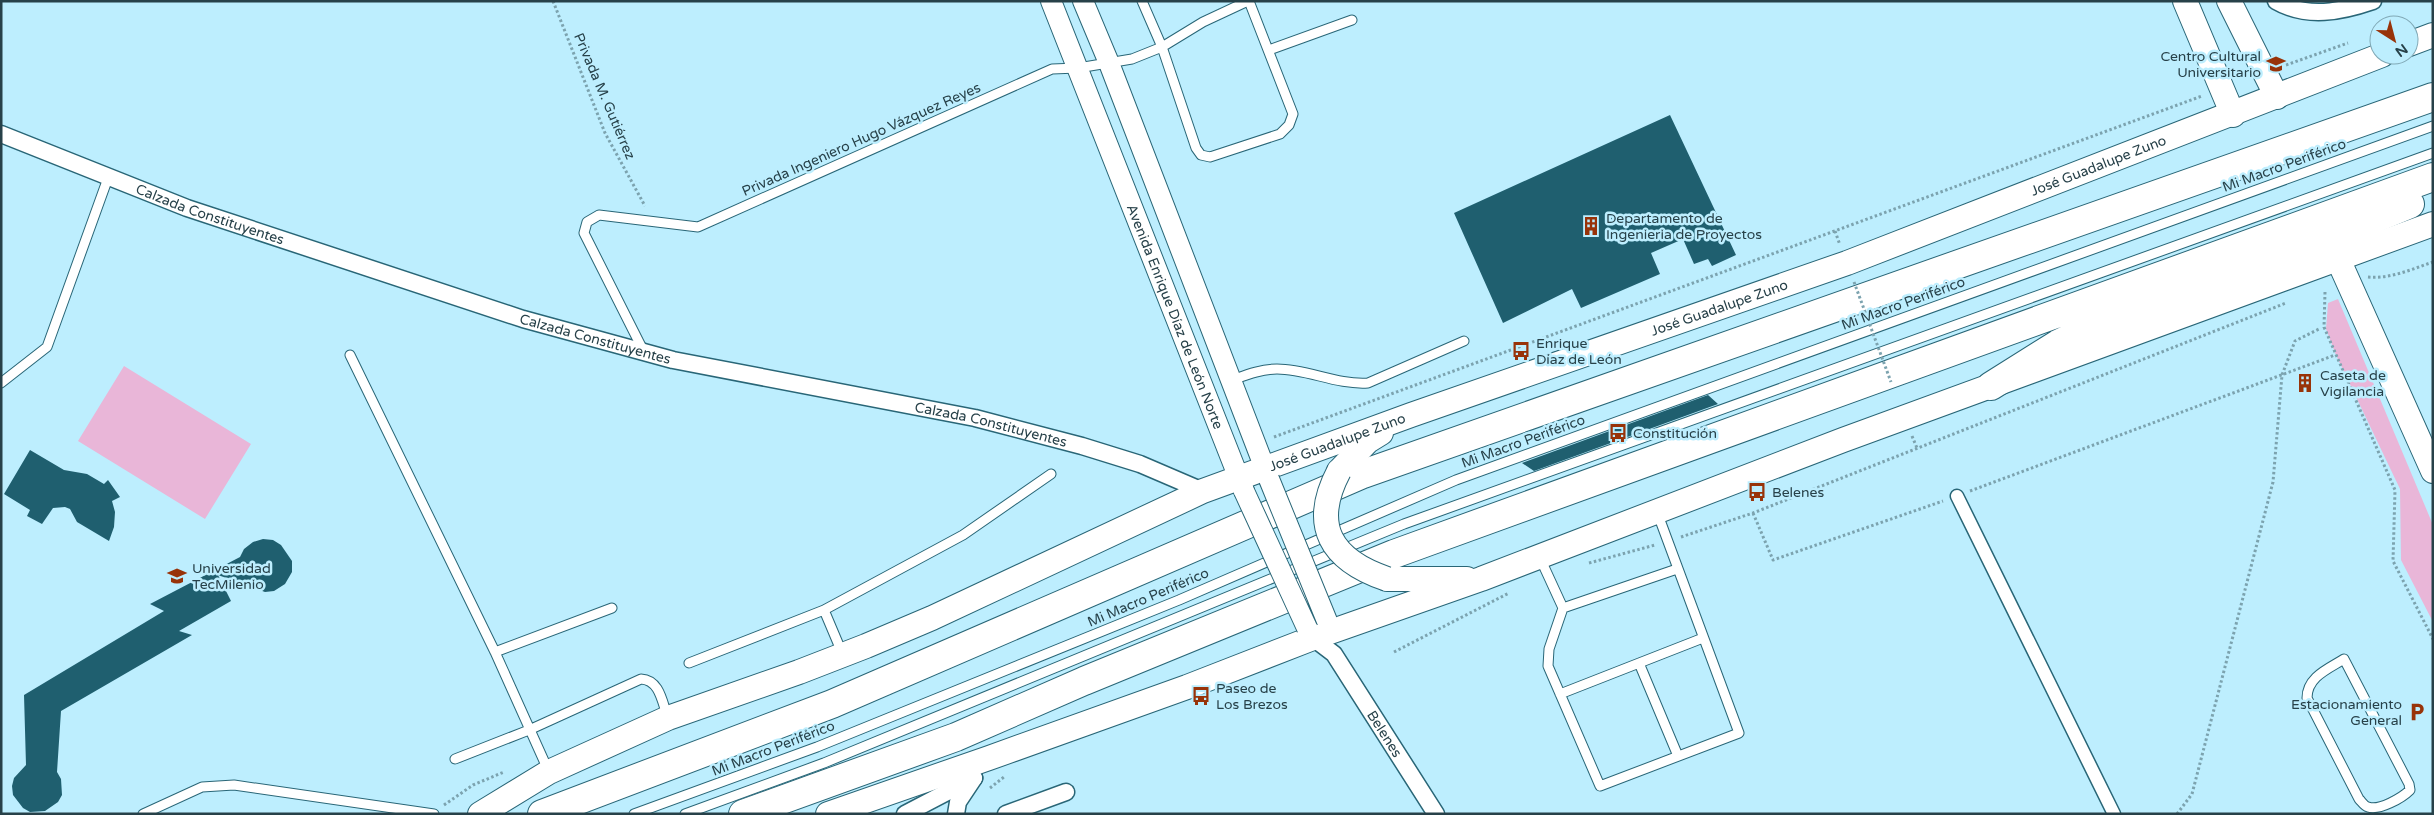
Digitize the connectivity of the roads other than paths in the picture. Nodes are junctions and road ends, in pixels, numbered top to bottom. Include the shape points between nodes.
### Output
1 (1051, 1) edge
2 (1083, 1) edge
3 (1142, 1) edge
4 (1249, 1) edge
5 (2185, 1) edge
6 (2229, 1) edge
7 (2276, 1) edge
8 (2373, 1) edge
9 (1352, 20) dead end
10 (2433, 35) edge
11 (2419, 40) edge
12 (1162, 47) junction
13 (1269, 50) junction
14 (2369, 60) edge
15 (1109, 63) junction
16 (1078, 68) junction
17 (2277, 97) junction
18 (2433, 97) edge
19 (2233, 115) junction
20 (2433, 126) edge
21 (1, 134) edge
22 (2433, 153) edge
23 (2433, 177) edge
24 (108, 178) junction
25 (2433, 195) edge
26 (2433, 224) edge
27 (2338, 259) junction
28 (1464, 341) dead end
29 (644, 352) junction
30 (350, 355) dead end
31 (1232, 380) junction
32 (1, 383) edge
33 (1990, 386) junction
34 (1411, 415) junction
35 (2433, 471) edge
36 (1267, 473) junction
37 (1051, 474) dead end
38 (1241, 484) junction
39 (1202, 491) junction
40 (1957, 496) road end
41 (1656, 511) junction
42 (1539, 556) junction
43 (1677, 569) junction
44 (1481, 579) junction
45 (612, 608) dead end
46 (1563, 608) junction
47 (824, 610) junction
48 (1323, 635) junction
49 (1703, 638) junction
50 (495, 652) junction
51 (843, 655) junction
52 (2344, 659) joint
53 (1639, 663) junction
54 (689, 664) dead end
55 (1560, 694) junction
56 (668, 718) junction
57 (529, 730) junction
58 (1678, 756) junction
59 (989, 758) junction
60 (455, 759) dead end
61 (549, 772) junction
62 (974, 778) junction
63 (1066, 792) dead end
64 (143, 814) edge
65 (434, 814) edge
66 (480, 814) edge
67 (542, 814) edge
68 (634, 814) edge
69 (685, 814) edge
70 (743, 814) edge
71 (828, 814) edge
72 (905, 814) edge
73 (956, 814) edge
74 (1006, 814) edge
75 (1436, 814) edge
76 (2114, 814) edge

1 - 16 street, Avenida Enrique Díaz de León Norte
2 - 15 street, Avenida Enrique Díaz de León Norte
3 - 12 lane
4 - 12 lane, Privada Ingeniero Hugo Vázquez Reyes via 1203,22
4 - 13 lane
5 - 19 main road
6 - 17 main road
7 - 8 street via 2283,6 2332,13
9 - 13 lane
10 - 11 main road
12 - 13 lane via 1196,148 1202,155 1210,157 1280,134 1289,125 1294,114
12 - 15 lane, Privada Ingeniero Hugo Vázquez Reyes via 1132,59
14 - 17 main road, José Guadalupe Zuno
15 - 16 lane, Privada Ingeniero Hugo Vázquez Reyes
15 - 31 street, Avenida Enrique Díaz de León Norte
16 - 29 lane, Privada Ingeniero Hugo Vázquez Reyes via 1052,69 698,227 598,214 587,222 584,233
16 - 38 street, Avenida Enrique Díaz de León Norte
17 - 19 main road, José Guadalupe Zuno
18 - 67 highway via 1364,474 832,704
19 - 34 main road, José Guadalupe Zuno via 1847,263
20 - 68 lane, Mi Macro Periférico via 1456,480 1179,600 817,747
21 - 24 street, Calzada Constituyentes
22 - 69 lane via 1404,524 824,763
23 - 70 highway via 1394,554 956,737
24 - 29 street, Calzada Constituyentes via 187,208 523,318
24 - 32 lane via 47,347
25 - 33 highway via 2328,238 2134,308 2058,344
26 - 27 main road
27 - 33 main road
27 - 35 main road
28 - 31 lane via 1368,383 1351,384 1305,372 1276,369
29 - 39 street, Calzada Constituyentes via 813,389 975,418 1140,464
30 - 50 lane
31 - 36 street, Avenida Enrique Díaz de León Norte
33 - 41 main road
34 - 36 main road, José Guadalupe Zuno
34 - 44 main road, bridge via 1368,441 1339,471 1326,502 1330,535 1337,550 1347,560 1387,579
36 - 38 main road, José Guadalupe Zuno
36 - 48 street, Avenida Enrique Díaz de León Norte, bridge
37 - 47 lane via 963,535
38 - 39 main road, José Guadalupe Zuno
38 - 48 street, Avenida Enrique Díaz de León Norte, bridge
39 - 51 main road, José Guadalupe Zuno via 932,618
40 - 76 street
41 - 42 main road
41 - 43 lane
42 - 44 main road
42 - 46 lane
43 - 46 lane
43 - 49 lane
44 - 48 main road
45 - 50 lane
46 - 55 lane via 1548,649 1548,666
47 - 51 lane
47 - 54 lane
48 - 59 main road
48 - 75 street, Belenes
49 - 53 lane
49 - 58 lane via 1739,733
50 - 57 lane
51 - 56 main road, José Guadalupe Zuno
52 - 52 lane via 2310,681 2307,698 2359,799 2366,807 2375,808 2405,794 2410,790 2409,784
53 - 55 lane
53 - 58 lane
55 - 58 lane via 1600,786
56 - 57 lane via 656,684 650,679 641,679
56 - 61 main road, José Guadalupe Zuno
57 - 60 lane
57 - 61 lane
59 - 62 street
59 - 71 main road
61 - 66 main road, José Guadalupe Zuno
62 - 72 street
62 - 73 street via 958,802
63 - 74 street
64 - 65 lane via 202,787 234,785

